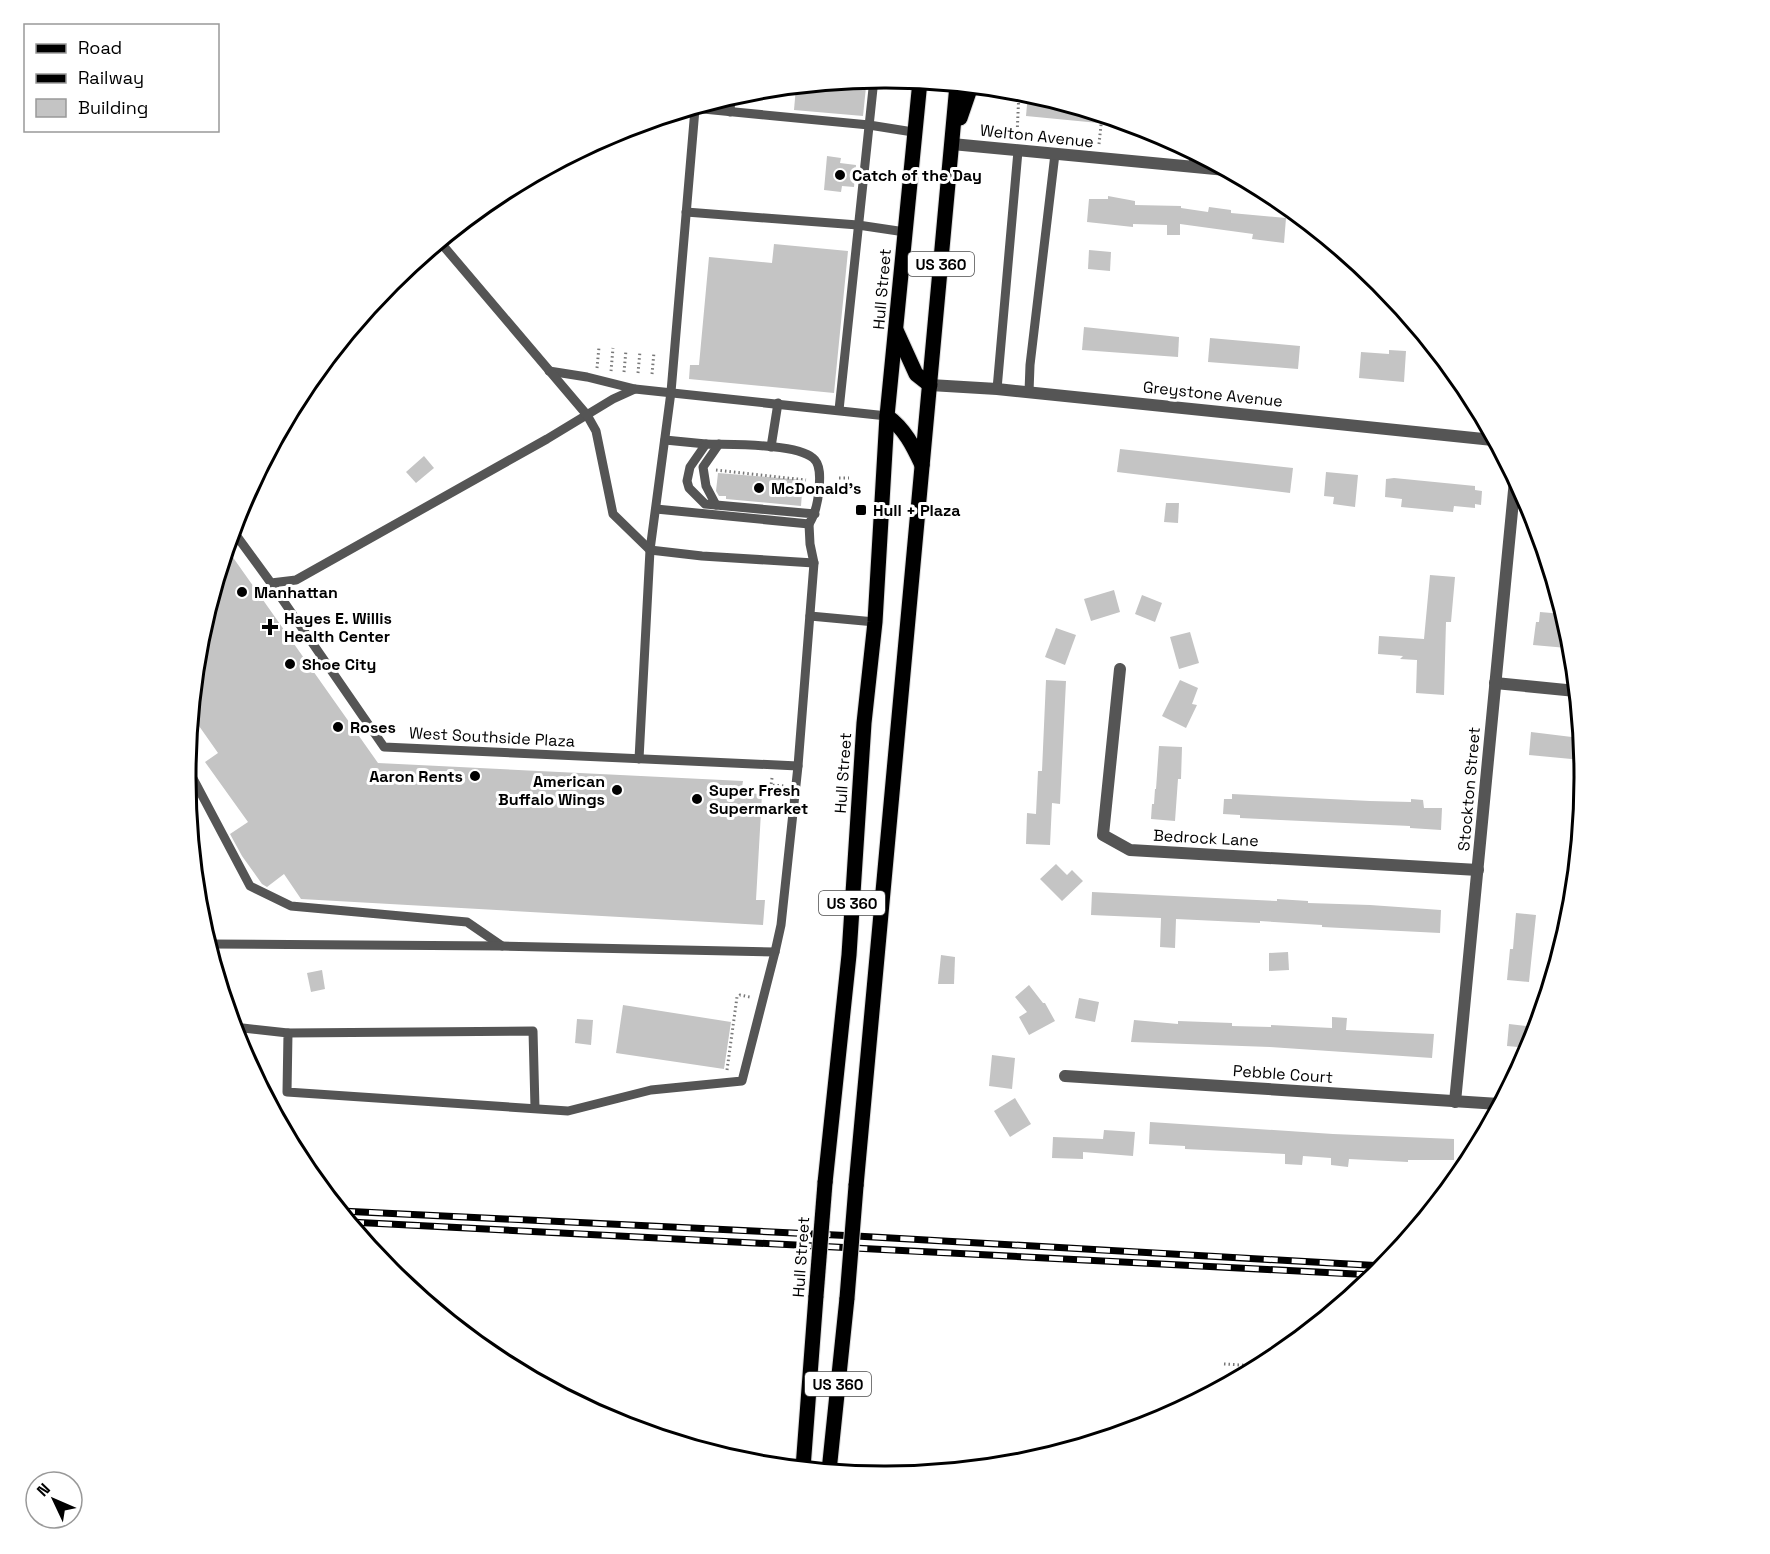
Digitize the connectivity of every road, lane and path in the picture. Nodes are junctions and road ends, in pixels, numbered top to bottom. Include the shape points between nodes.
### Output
1 (873, 89) edge
2 (913, 89) edge
3 (919, 89) edge
4 (956, 92) edge
5 (969, 93) edge
6 (1019, 102) edge
7 (916, 106) junction
8 (730, 107) edge
9 (715, 110) edge
10 (730, 112) junction
11 (693, 116) edge
12 (1101, 124) edge
13 (869, 125) junction
14 (914, 132) junction
15 (1017, 136) dead end
16 (952, 144) junction
17 (1099, 144) dead end
18 (1018, 151) junction
19 (1054, 154) junction
20 (1193, 162) edge
21 (1192, 167) junction
22 (1205, 168) edge
23 (686, 212) junction
24 (858, 225) junction
25 (905, 232) junction
26 (445, 248) edge
27 (896, 330) junction
28 (599, 347) dead end
29 (613, 348) dead end
30 (626, 350) dead end
31 (640, 351) dead end
32 (654, 352) dead end
33 (597, 370) dead end
34 (549, 371) junction
35 (611, 371) dead end
36 (624, 372) dead end
37 (638, 373) dead end
38 (652, 374) dead end
39 (930, 385) junction
40 (636, 389) junction
41 (997, 389) junction
42 (671, 392) junction
43 (1029, 392) junction
44 (778, 403) junction
45 (839, 410) junction
46 (587, 415) junction
47 (887, 416) junction
48 (1484, 439) edge
49 (665, 440) junction
50 (706, 444) junction
51 (719, 444) junction
52 (771, 447) junction
53 (717, 464) dead end
54 (923, 468) junction
55 (839, 478) dead end
56 (849, 478) dead end
57 (806, 486) dead end
58 (1513, 497) edge
59 (716, 505) junction
60 (656, 509) junction
61 (815, 514) junction
62 (809, 524) junction
63 (239, 540) edge
64 (650, 550) junction
65 (814, 563) junction
66 (271, 583) junction
67 (810, 616) junction
68 (874, 622) junction
69 (1120, 669) dead end
70 (1495, 683) junction
71 (1568, 690) edge
72 (639, 759) junction
73 (798, 766) junction
74 (196, 785) edge
75 (1478, 870) junction
76 (218, 944) edge
77 (502, 946) junction
78 (775, 951) junction
79 (750, 997) dead end
80 (245, 1029) edge
81 (288, 1033) junction
82 (726, 1070) dead end
83 (1065, 1076) dead end
84 (1455, 1102) junction
85 (1490, 1104) edge
86 (535, 1108) junction
87 (1224, 1364) dead end
88 (1242, 1365) edge
89 (804, 1461) edge
90 (831, 1463) edge

1 - 13 lane
2 - 7 main road
3 - 7 main road, Hull Street / US 360
4 - 16 main road, US 360
5 - 16 main road
6 - 15 path
7 - 14 main road, Hull Street / US 360
8 - 10 lane
9 - 10 lane
10 - 13 lane
11 - 23 lane
12 - 17 path
13 - 14 lane
13 - 24 lane
14 - 25 main road, Hull Street / US 360
16 - 18 street, Welton Avenue
16 - 39 main road, US 360
18 - 19 street, Welton Avenue
18 - 41 lane
19 - 21 street, Welton Avenue
19 - 43 lane
20 - 21 lane
21 - 22 street, Welton Avenue
23 - 24 lane
23 - 42 lane
24 - 25 lane
24 - 45 lane
25 - 27 main road, Hull Street / US 360
26 - 34 lane
27 - 39 main road via 916,374
27 - 47 main road, Hull Street / US 360
28 - 33 path
29 - 35 path
30 - 36 path
31 - 37 path
32 - 38 path
34 - 40 lane
34 - 46 lane
39 - 41 street, Greystone Avenue
39 - 54 main road, US 360
40 - 42 lane
40 - 46 lane
41 - 43 street, Greystone Avenue
42 - 44 lane
42 - 49 lane
43 - 48 street, Greystone Avenue
44 - 45 lane
44 - 52 lane
45 - 47 lane
46 - 64 lane via 596,431 613,514
46 - 66 lane via 296,580
47 - 54 main road via 909,439
47 - 68 main road, Hull Street / US 360
49 - 50 lane
49 - 60 lane
50 - 51 lane
50 - 59 lane via 690,467 687,480 689,488 705,504
51 - 52 lane
51 - 59 lane via 703,467 706,486
52 - 61 lane via 800,451 818,464
53 - 57 path via 716,471 806,480
54 - 90 main road, US 360, bridge
55 - 56 path
58 - 70 street, Stockton Street
59 - 61 lane
60 - 62 lane
60 - 64 lane
61 - 62 lane
62 - 65 lane
63 - 66 lane
64 - 65 lane
64 - 72 lane
65 - 67 lane
66 - 72 lane, West Southside Plaza via 384,747
67 - 68 lane
67 - 73 lane
68 - 89 main road, Hull Street / US 360, bridge
69 - 75 street, Bedrock Lane via 1103,835 1130,850
70 - 71 street
70 - 75 street, Stockton Street
72 - 73 lane, West Southside Plaza
73 - 78 lane
74 - 77 lane via 249,886 291,906 467,922
75 - 84 street, Stockton Street
76 - 77 lane
77 - 78 lane
78 - 86 lane via 742,1081 651,1090 568,1111
79 - 82 path via 737,997
80 - 81 lane
81 - 86 lane via 287,1092
81 - 86 lane via 533,1031
83 - 84 street, Pebble Court
84 - 85 street, Pebble Court
87 - 88 path

